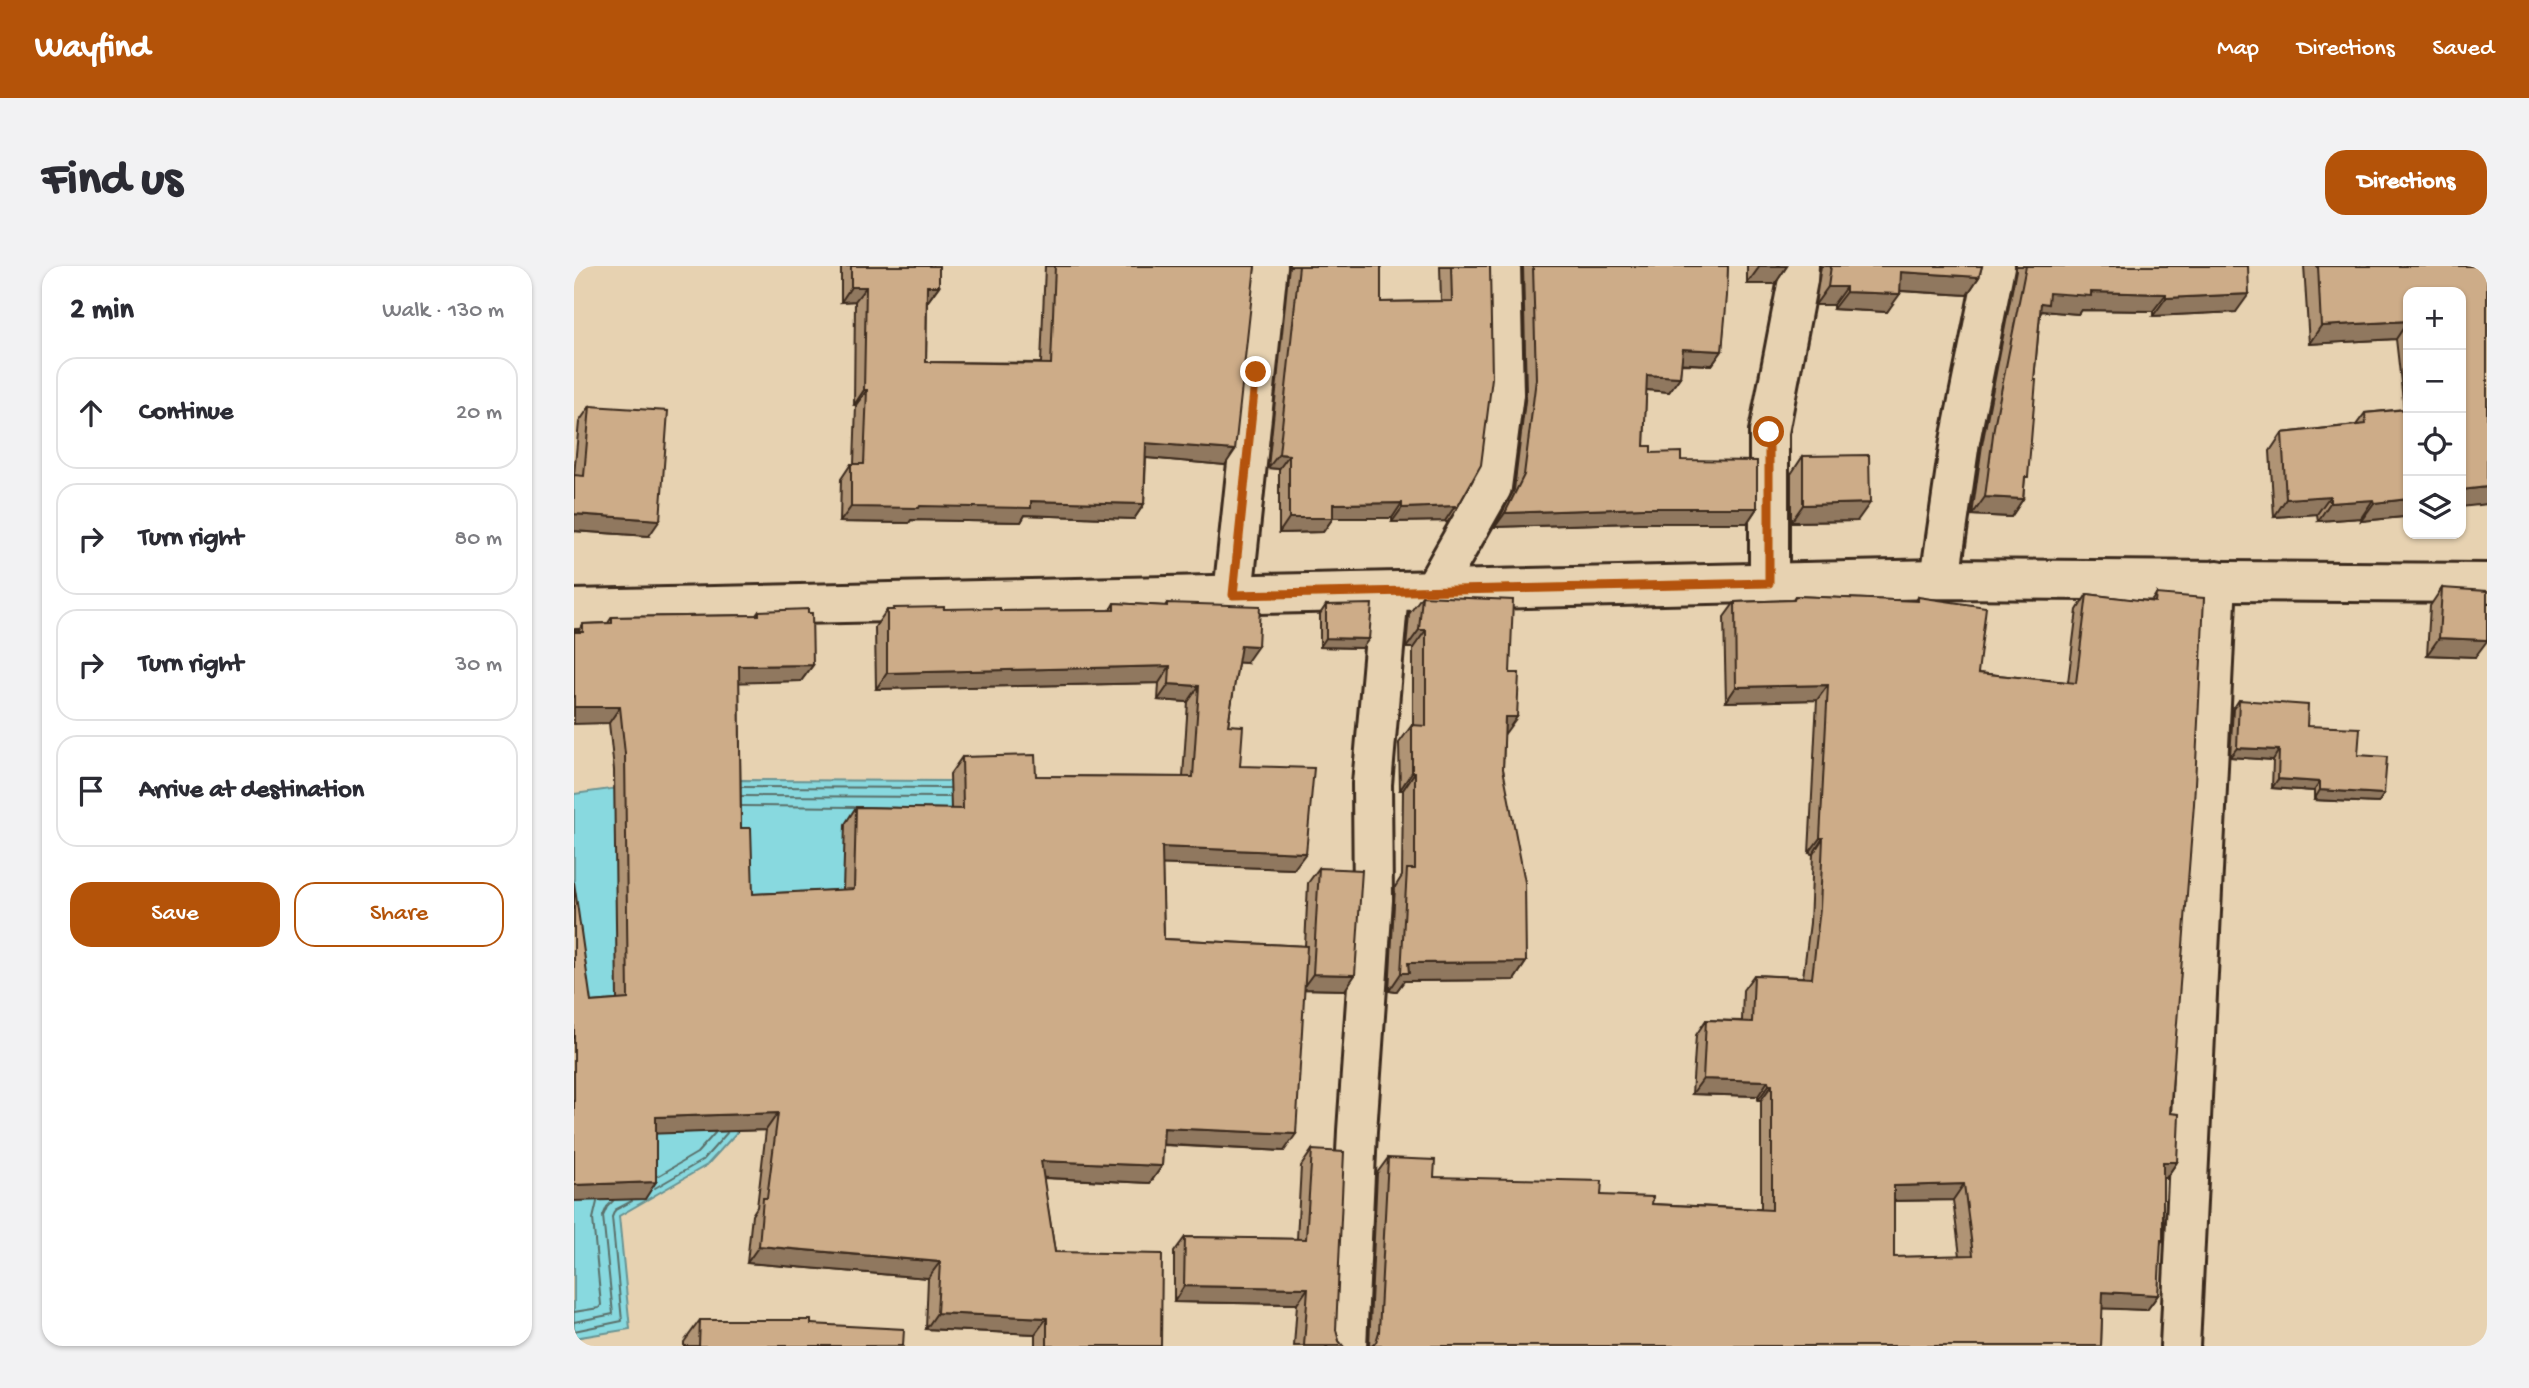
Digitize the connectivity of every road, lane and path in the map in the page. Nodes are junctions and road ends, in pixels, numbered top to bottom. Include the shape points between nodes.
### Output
1 (1268, 266) edge
2 (1501, 266) edge
3 (1798, 266) edge
4 (1995, 266) edge
5 (1940, 579) junction
6 (2217, 580) junction
7 (1769, 583) junction
8 (2487, 583) edge
9 (1433, 590) junction
10 (1389, 592) junction
11 (1233, 595) junction
12 (574, 609) edge
13 (1347, 1346) edge
14 (2180, 1346) edge

1 - 11 street
2 - 9 street via 1504,394 1492,486
3 - 7 street via 1769,432
4 - 5 street via 1960,441
5 - 6 street
5 - 7 street
6 - 8 street
6 - 14 street
7 - 9 street
9 - 10 street
10 - 11 street
10 - 13 street via 1372,784 1373,900
11 - 12 street

